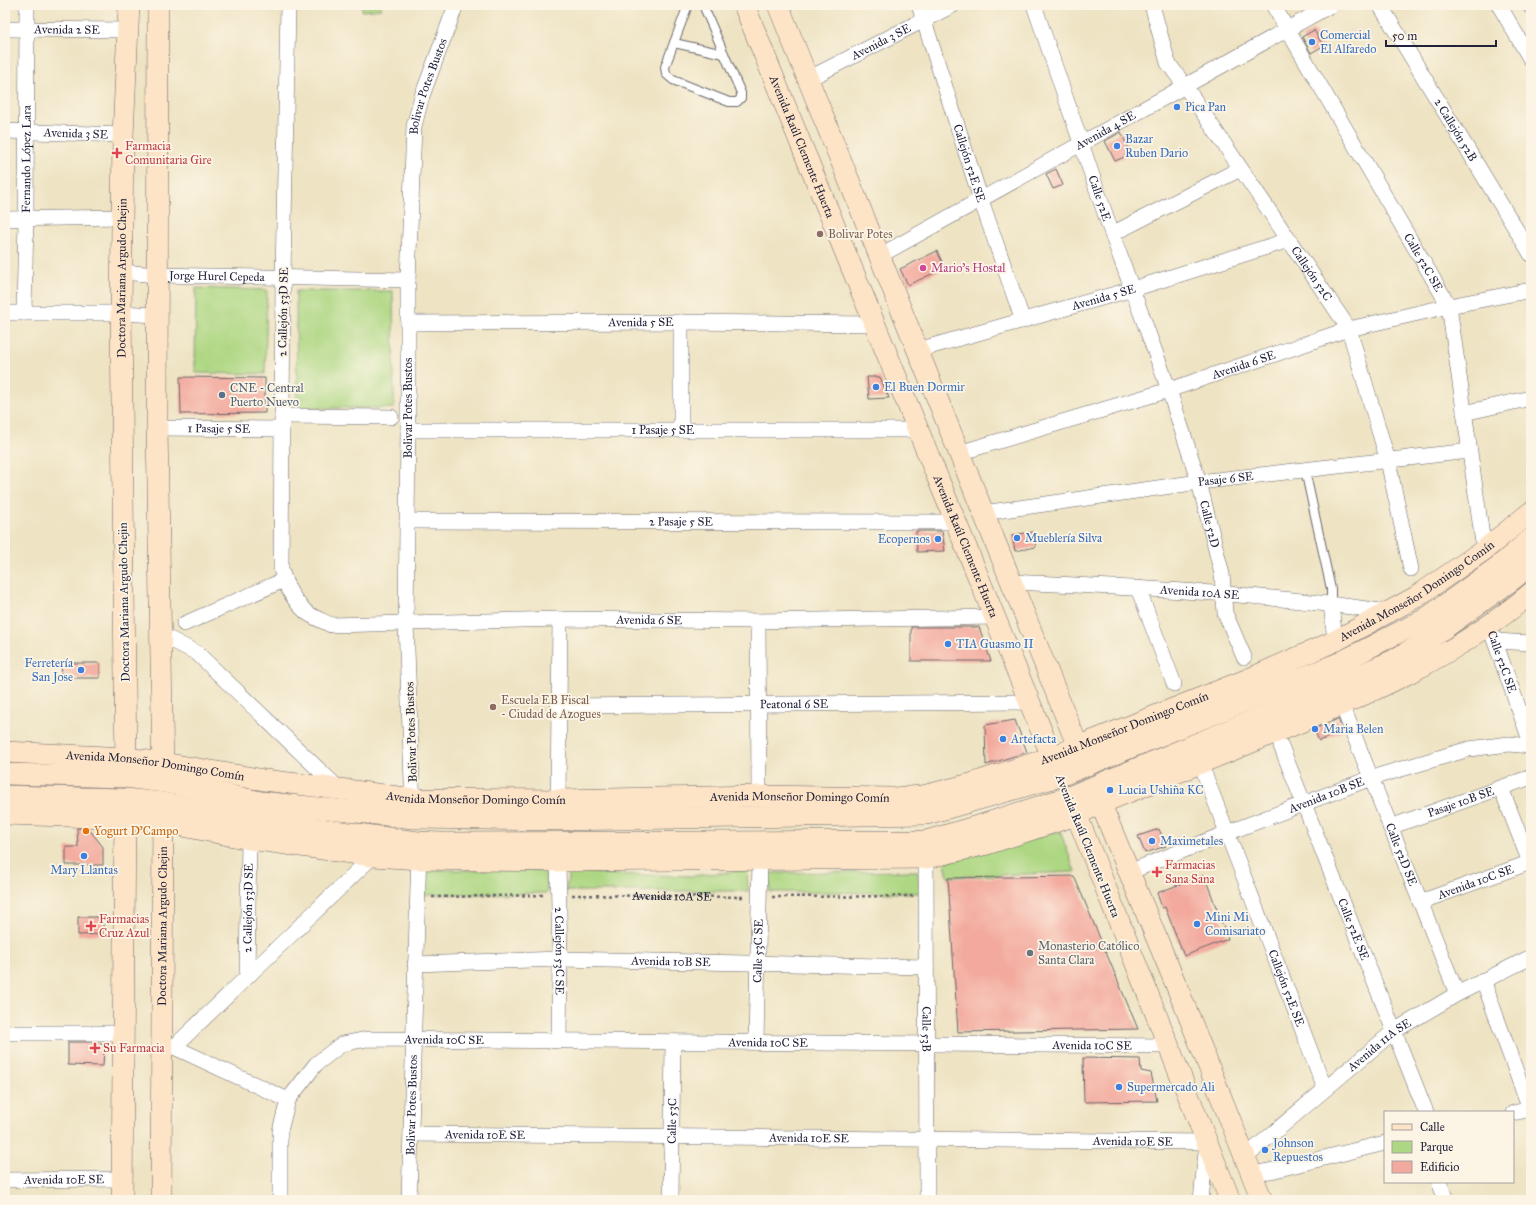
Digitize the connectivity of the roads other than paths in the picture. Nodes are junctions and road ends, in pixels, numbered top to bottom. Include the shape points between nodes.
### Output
1 (27, 5) edge
2 (129, 5) edge
3 (158, 5) edge
4 (288, 5) edge
5 (456, 5) edge
6 (688, 5) edge
7 (703, 5) edge
8 (744, 5) edge
9 (753, 5) edge
10 (778, 5) edge
11 (919, 5) edge
12 (953, 5) edge
13 (1034, 5) edge
14 (1152, 5) edge
15 (1273, 5) edge
16 (1331, 5) edge
17 (1380, 5) edge
18 (1499, 5) edge
19 (924, 20) junction
20 (5, 30) edge
21 (27, 30) junction
22 (128, 30) junction
23 (1286, 30) junction
24 (674, 43) junction
25 (724, 54) junction
26 (1531, 60) edge
27 (808, 79) junction
28 (1185, 86) junction
29 (5, 131) edge
30 (27, 131) junction
31 (123, 135) junction
32 (1082, 144) junction
33 (814, 153) dead end
34 (1240, 169) junction
35 (981, 200) junction
36 (123, 217) junction
37 (5, 219) edge
38 (26, 219) junction
39 (1112, 234) junction
40 (1289, 240) junction
41 (1531, 254) edge
42 (879, 256) junction
43 (122, 272) junction
44 (157, 275) junction
45 (283, 278) junction
46 (408, 280) junction
47 (1133, 289) junction
48 (1531, 290) edge
49 (1449, 306) junction
50 (5, 312) edge
51 (24, 313) junction
52 (121, 313) junction
53 (157, 315) junction
54 (1022, 321) junction
55 (680, 322) junction
56 (408, 323) junction
57 (874, 324) junction
58 (1349, 329) junction
59 (918, 350) junction
60 (1169, 390) junction
61 (1531, 398) edge
62 (1464, 413) junction
63 (390, 417) dead end
64 (282, 422) junction
65 (157, 428) junction
66 (408, 430) junction
67 (680, 430) junction
68 (918, 430) junction
69 (1469, 451) junction
70 (959, 453) junction
71 (1388, 461) junction
72 (1306, 470) junction
73 (1199, 482) junction
74 (1531, 512) edge
75 (983, 513) junction
76 (407, 521) junction
77 (955, 522) junction
78 (1531, 539) edge
79 (1484, 550) junction
80 (1531, 564) edge
81 (1411, 569) dead end
82 (284, 580) junction
83 (1011, 582) junction
84 (1138, 588) junction
85 (1530, 594) edge
86 (1224, 595) junction
87 (1330, 604) junction
88 (306, 612) joint
89 (1387, 612) junction
90 (994, 617) junction
91 (560, 619) junction
92 (758, 621) junction
93 (406, 623) junction
94 (184, 624) dead end
95 (1492, 633) junction
96 (160, 634) junction
97 (1335, 641) junction
98 (1531, 643) edge
99 (1244, 657) dead end
100 (1297, 658) junction
101 (1398, 668) junction
102 (1304, 677) junction
103 (1174, 684) dead end
104 (1030, 702) junction
105 (759, 705) junction
106 (558, 706) junction
107 (1346, 715) dead end
108 (1531, 744) edge
109 (1281, 746) dead end
110 (5, 752) edge
111 (126, 768) junction
112 (163, 772) junction
113 (5, 774) edge
114 (1205, 775) dead end
115 (1531, 777) edge
116 (1073, 778) junction
117 (1371, 778) junction
118 (1501, 788) junction
119 (339, 789) junction
120 (5, 796) edge
121 (759, 796) junction
122 (558, 800) junction
123 (1304, 804) junction
124 (125, 809) junction
125 (413, 809) junction
126 (163, 813) junction
127 (5, 814) edge
128 (1390, 827) junction
129 (1227, 833) junction
130 (249, 840) junction
131 (811, 850) junction
132 (419, 851) junction
133 (372, 856) junction
134 (926, 858) junction
135 (760, 860) junction
136 (558, 861) junction
137 (1531, 863) edge
138 (1129, 872) junction
139 (1420, 902) junction
140 (1531, 957) edge
141 (560, 959) junction
142 (758, 963) junction
143 (415, 964) junction
144 (926, 967) junction
145 (247, 976) junction
146 (1483, 980) junction
147 (1457, 994) junction
148 (1394, 1031) junction
149 (5, 1033) edge
150 (123, 1033) junction
151 (414, 1039) junction
152 (559, 1041) junction
153 (673, 1042) junction
154 (756, 1042) junction
155 (927, 1044) junction
156 (1168, 1046) junction
157 (168, 1047) junction
158 (1325, 1089) junction
159 (288, 1100) junction
160 (1530, 1110) edge
161 (1426, 1111) edge
162 (1514, 1113) edge
163 (411, 1134) junction
164 (671, 1137) junction
165 (927, 1139) junction
166 (1207, 1142) junction
167 (1384, 1143) edge
168 (1248, 1166) junction
169 (122, 1179) junction
170 (5, 1180) edge
171 (1439, 1183) edge
172 (122, 1200) edge
173 (161, 1200) edge
174 (280, 1200) edge
175 (409, 1200) edge
176 (671, 1200) edge
177 (927, 1200) edge
178 (1201, 1200) edge
179 (1230, 1200) edge
180 (1235, 1200) edge
181 (1262, 1200) edge
182 (1446, 1200) edge

1 - 21 street, Fernando López Lara
2 - 22 main road, Doctora Mariana Argudo Chejin
3 - 44 main road, Doctora Mariana Argudo Chejin
4 - 45 street, 2 Callejón 53D SE
5 - 46 street, Bolivar Potes Bustos via 422,96 414,126
6 - 24 lane
7 - 25 lane
8 - 57 main road, Avenida Raúl Clemente Huerta
9 - 33 lane
10 - 27 main road, Avenida Raúl Clemente Huerta
11 - 19 street, Callejón 52E SE
12 - 19 street, Avenida 3 SE
13 - 32 street, Calle 52E
14 - 28 street, Callejón 52C via 1168,63
15 - 23 street, Calle 52C SE
16 - 23 street, Avenida 4 SE
17 - 41 street, 2 Callejón 52B
18 - 26 street
19 - 27 street, Avenida 3 SE
19 - 35 street, Callejón 52E SE
20 - 21 street, Avenida 2 SE
21 - 22 street, Avenida 2 SE
21 - 30 street, Fernando López Lara
22 - 31 main road, Doctora Mariana Argudo Chejin
23 - 28 street, Avenida 4 SE
23 - 49 street, Calle 52C SE
24 - 25 lane
24 - 25 lane via 665,67 669,78 729,102 737,102 741,98 741,93
27 - 42 main road, Avenida Raúl Clemente Huerta
28 - 32 street, Avenida 4 SE
28 - 34 street, Callejón 52C
29 - 30 street, Avenida 3 SE
30 - 31 street, Avenida 3 SE
30 - 38 street, Fernando López Lara
31 - 36 main road, Doctora Mariana Argudo Chejin
32 - 35 street, Avenida 4 SE
32 - 39 street, Calle 52E
34 - 39 street
34 - 40 street, Callejón 52C
35 - 42 street, Avenida 4 SE
35 - 54 street, Callejón 52E SE
36 - 38 street
36 - 43 main road, Doctora Mariana Argudo Chejin
37 - 38 street
38 - 51 street, Fernando López Lara
39 - 47 street, Calle 52E
40 - 47 street, Avenida 5 SE
40 - 58 street, Callejón 52C
42 - 59 main road, Avenida Raúl Clemente Huerta
43 - 44 street, Jorge Hurel Cepeda
43 - 52 main road, Doctora Mariana Argudo Chejin
44 - 45 street, Jorge Hurel Cepeda
44 - 53 main road, Doctora Mariana Argudo Chejin
45 - 46 street, Jorge Hurel Cepeda
45 - 64 street, 2 Callejón 53D SE
46 - 56 street, Bolivar Potes Bustos
47 - 54 street, Avenida 5 SE
47 - 60 street, Calle 52E
48 - 49 street, Avenida 6 SE
49 - 58 street, Avenida 6 SE
49 - 62 street, Calle 52C SE
50 - 51 street
51 - 52 street
52 - 53 street
52 - 111 main road, Doctora Mariana Argudo Chejin
53 - 65 main road, Doctora Mariana Argudo Chejin
54 - 59 street, Avenida 5 SE
55 - 56 street, Avenida 5 SE
55 - 57 street, Avenida 5 SE
55 - 67 street
56 - 66 street, Bolivar Potes Bustos
57 - 68 main road, Avenida Raúl Clemente Huerta
58 - 60 street, Avenida 6 SE
58 - 71 street, Callejón 52C
59 - 70 main road, Avenida Raúl Clemente Huerta
60 - 70 street, Avenida 6 SE
60 - 73 street, Calle 52D
61 - 62 street
62 - 69 street, Calle 52C SE
63 - 64 street, 1 Pasaje 5 SE
64 - 65 street, 1 Pasaje 5 SE
64 - 82 street, 2 Callejón 53D SE via 281,569
65 - 96 main road, Doctora Mariana Argudo Chejin
66 - 67 street, 1 Pasaje 5 SE
66 - 76 street, Bolivar Potes Bustos
67 - 68 street, 1 Pasaje 5 SE
68 - 77 main road, Avenida Raúl Clemente Huerta
69 - 71 street, Pasaje 6 SE
69 - 79 street, Calle 52C SE
70 - 75 main road, Avenida Raúl Clemente Huerta
71 - 72 street, Pasaje 6 SE
71 - 81 street, Callejón 52C
72 - 73 street, Pasaje 6 SE
72 - 87 lane via 1331,589
73 - 75 street, Pasaje 6 SE
73 - 86 street, Calle 52D via 1222,574
74 - 79 main road, Avenida Monseñor Domingo Comín
75 - 83 main road, Avenida Raúl Clemente Huerta
76 - 77 street, 2 Pasaje 5 SE
76 - 93 street, Bolivar Potes Bustos
77 - 90 main road, Avenida Raúl Clemente Huerta
78 - 102 main road, Avenida Monseñor Domingo Comín via 1499,566 1425,619 1339,663
79 - 89 main road, Avenida Monseñor Domingo Comín via 1416,597
80 - 101 main road, Avenida Monseñor Domingo Comín via 1432,637
82 - 88 street, 2 Callejón 53D SE
82 - 94 street
83 - 84 street, Avenida 10A SE
83 - 116 main road, Avenida Raúl Clemente Huerta
84 - 86 street, Avenida 10A SE
84 - 103 street
85 - 95 main road, Avenida Monseñor Domingo Comín
86 - 87 street, Avenida 10A SE
86 - 99 street, Calle 52D via 1226,617
87 - 89 street, Avenida 10A SE
87 - 97 street
88 - 93 street, Avenida 6 SE via 331,625
89 - 97 main road, Avenida Monseñor Domingo Comín
90 - 92 street, Avenida 6 SE
90 - 104 main road, Avenida Raúl Clemente Huerta
91 - 92 street, Avenida 6 SE
91 - 93 street, Avenida 6 SE
91 - 106 street
92 - 105 street
93 - 125 street, Bolivar Potes Bustos
95 - 98 street
95 - 101 main road, Avenida Monseñor Domingo Comín via 1439,657
95 - 108 street, Calle 52C SE
96 - 112 main road, Doctora Mariana Argudo Chejin
96 - 119 street via 197,653
97 - 100 main road, Avenida Monseñor Domingo Comín
100 - 102 main road
100 - 116 main road, Avenida Monseñor Domingo Comín via 1251,678
101 - 116 main road, Avenida Monseñor Domingo Comín via 1342,705
102 - 116 main road, Avenida Monseñor Domingo Comín
104 - 105 street, Peatonal 6 SE
104 - 116 main road, Avenida Raúl Clemente Huerta
105 - 106 street, Peatonal 6 SE
105 - 121 street
106 - 122 street
107 - 117 street, Calle 52D SE
108 - 117 street, Avenida 10B SE via 1469,749
109 - 123 street, Calle 52E SE
110 - 111 main road, Avenida Monseñor Domingo Comín
111 - 112 main road, Avenida Monseñor Domingo Comín
111 - 113 main road, Avenida Monseñor Domingo Comín
111 - 124 main road, Doctora Mariana Argudo Chejin
112 - 119 main road, Avenida Monseñor Domingo Comín
112 - 125 main road, Avenida Monseñor Domingo Comín via 261,802
112 - 126 main road, Doctora Mariana Argudo Chejin
114 - 129 street, Callejón 52E SE
115 - 118 street, Pasaje 10B SE
116 - 121 main road, Avenida Monseñor Domingo Comín via 971,784 923,796 893,798
116 - 125 main road, Avenida Monseñor Domingo Comín via 927,814 557,820
116 - 131 main road, Avenida Monseñor Domingo Comín via 981,825 926,841
116 - 134 main road, Avenida Monseñor Domingo Comín via 987,844
116 - 138 main road, Avenida Raúl Clemente Huerta
116 - 156 main road, Avenida Raúl Clemente Huerta
116 - 180 lane
117 - 123 street, Avenida 10B SE
117 - 128 street, Calle 52D SE
118 - 128 street, Pasaje 10B SE
118 - 137 street
119 - 125 main road, Avenida Monseñor Domingo Comín
120 - 124 main road, Avenida Monseñor Domingo Comín
121 - 122 main road, Avenida Monseñor Domingo Comín
122 - 125 main road, Avenida Monseñor Domingo Comín
123 - 129 street, Avenida 10B SE
123 - 148 street, Calle 52E SE
124 - 126 main road, Avenida Monseñor Domingo Comín
124 - 127 main road, Avenida Monseñor Domingo Comín
124 - 150 main road, Doctora Mariana Argudo Chejin
126 - 130 main road, Avenida Monseñor Domingo Comín
126 - 132 main road, Avenida Monseñor Domingo Comín via 258,821
126 - 157 main road, Doctora Mariana Argudo Chejin
128 - 139 street, Calle 52D SE
129 - 138 street, Avenida 10B SE
129 - 158 street, Callejón 52E SE
130 - 133 main road, Avenida Monseñor Domingo Comín
130 - 145 street, 2 Callejón 53D SE
131 - 132 main road, Avenida Monseñor Domingo Comín via 441,843
131 - 134 main road, Avenida Monseñor Domingo Comín
131 - 135 main road, Avenida Monseñor Domingo Comín
132 - 133 main road, Avenida Monseñor Domingo Comín
132 - 136 main road, Avenida Monseñor Domingo Comín
132 - 143 street, Bolivar Potes Bustos
133 - 145 street
134 - 144 street, Calle 53B
135 - 136 main road, Avenida Monseñor Domingo Comín
135 - 142 street, Calle 53C SE
136 - 141 street, 2 Callejón 53C SE
137 - 139 street, Avenida 10C SE
138 - 168 main road, Avenida Raúl Clemente Huerta
139 - 147 street, Calle 52D SE
140 - 146 street, Avenida 11A SE
141 - 142 street, Avenida 10B SE
141 - 143 street, Avenida 10B SE
141 - 152 street, 2 Callejón 53C SE
142 - 144 street, Avenida 10B SE
142 - 154 street, Calle 53C SE
143 - 151 street, Bolivar Potes Bustos
144 - 155 street, Calle 53B
145 - 157 street
146 - 147 street, Avenida 11A SE
146 - 160 street
147 - 148 street, Avenida 11A SE
148 - 158 street, Avenida 11A SE
148 - 161 street, Calle 52E SE
149 - 150 street
150 - 169 main road, Doctora Mariana Argudo Chejin
151 - 152 street, Avenida 10C SE
151 - 159 street, Avenida 10C SE via 367,1039 342,1044 316,1064
151 - 163 street, Bolivar Potes Bustos
152 - 153 street, Avenida 10C SE
153 - 154 street, Avenida 10C SE
153 - 164 street, Calle 53C
154 - 155 street, Avenida 10C SE
155 - 156 street, Avenida 10C SE
155 - 165 street, Calle 53B
156 - 166 main road, Avenida Raúl Clemente Huerta
157 - 159 street
157 - 173 main road, Doctora Mariana Argudo Chejin
158 - 168 street, Avenida 11A SE
159 - 174 street via 280,1131
160 - 162 street
163 - 164 street, Avenida 10E SE
163 - 175 street, Bolivar Potes Bustos
164 - 165 street, Avenida 10E SE
164 - 176 street, Calle 53C
165 - 166 street, Avenida 10E SE
165 - 177 street, Calle 53B
166 - 178 street
166 - 179 main road, Avenida Raúl Clemente Huerta
167 - 168 street via 1275,1170
168 - 181 main road, Avenida Raúl Clemente Huerta
169 - 170 street, Avenida 10E SE
169 - 172 main road, Doctora Mariana Argudo Chejin
171 - 182 street

